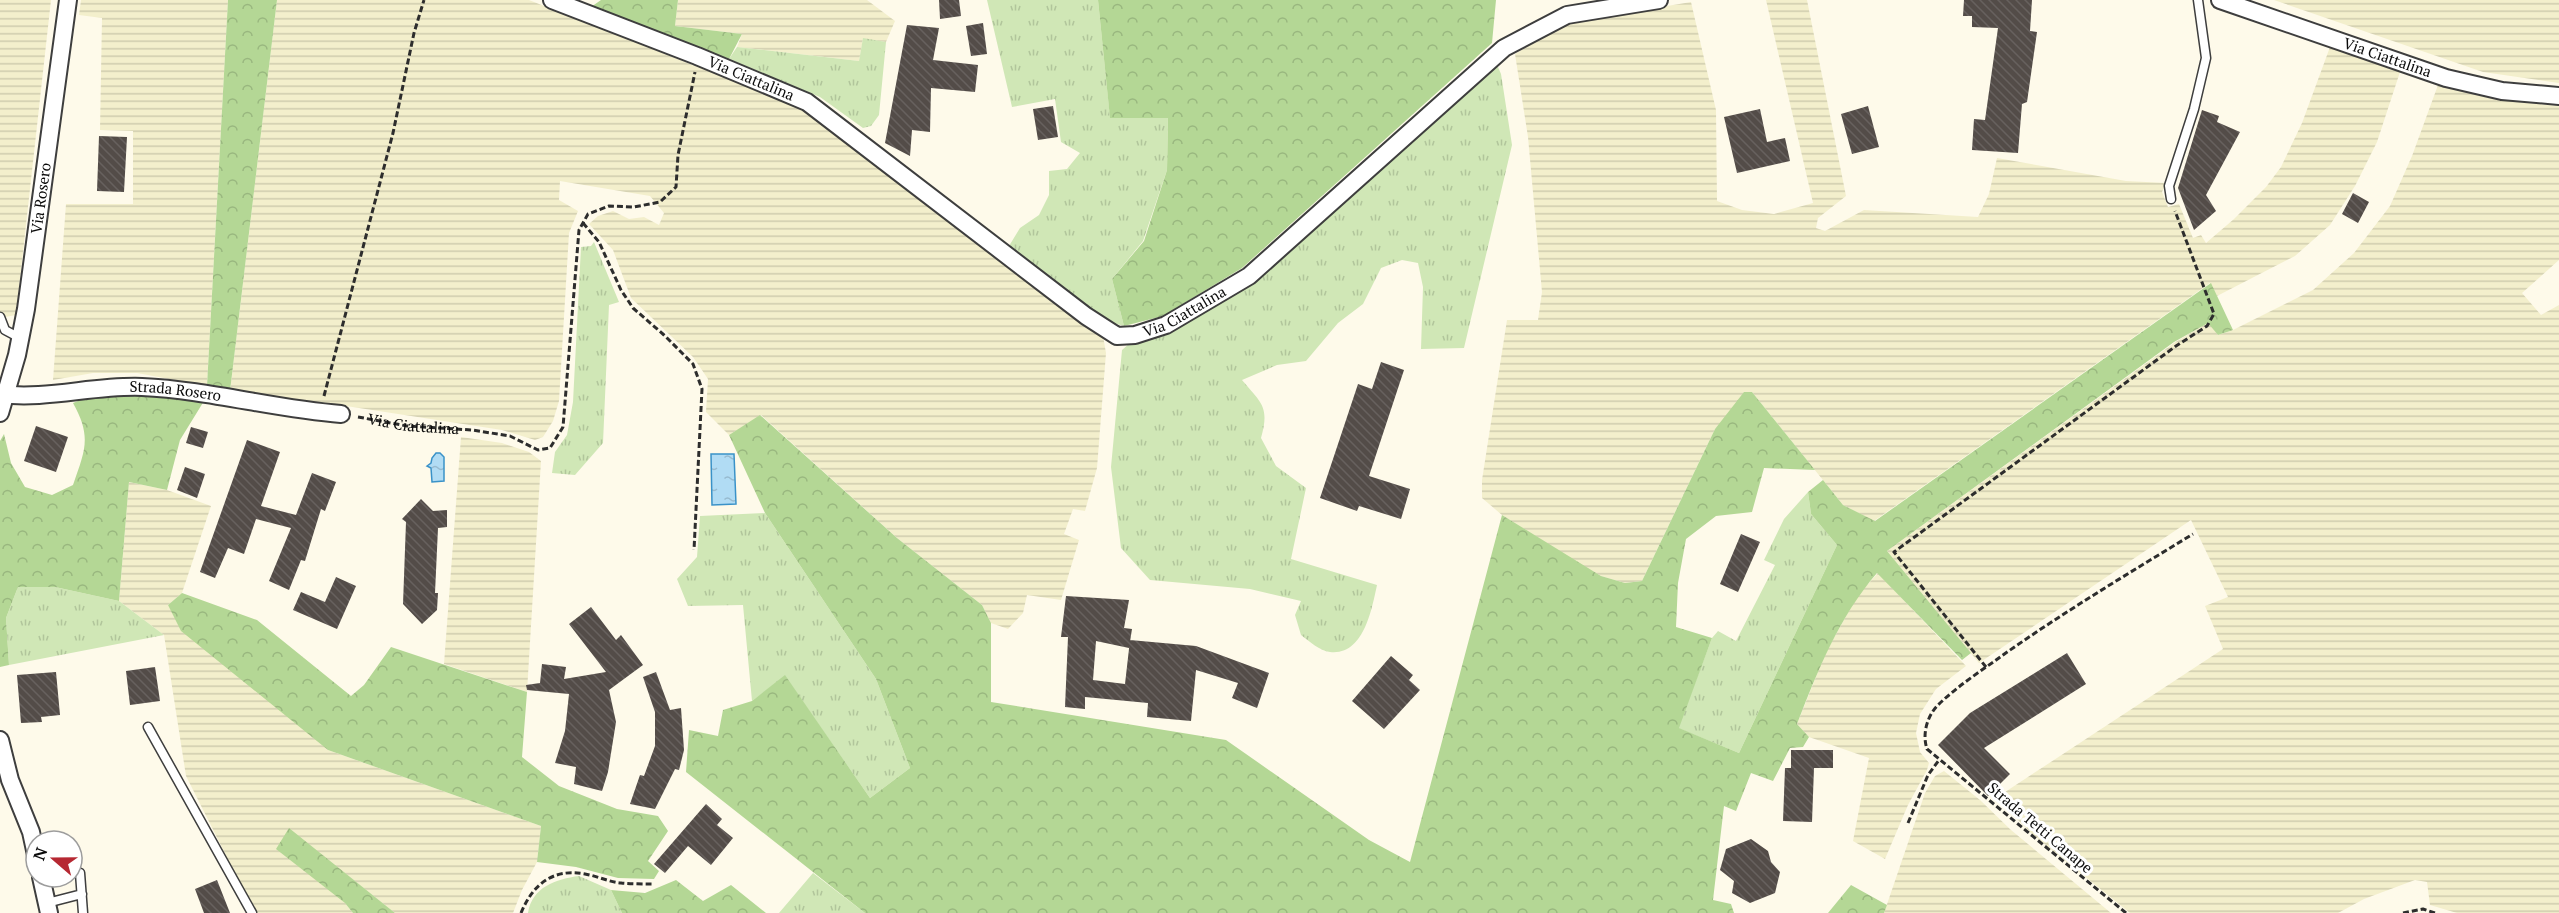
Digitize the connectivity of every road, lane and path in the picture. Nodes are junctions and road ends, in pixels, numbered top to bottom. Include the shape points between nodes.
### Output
1 (68, 0) edge
2 (424, 0) edge
3 (552, 0) edge
4 (1659, 0) edge
5 (2198, 0) edge
6 (2220, 0) edge
7 (697, 56) junction
8 (2559, 96) edge
9 (2171, 199) joint
10 (583, 223) junction
11 (0, 317) edge
12 (20, 338) junction
13 (3, 394) edge
14 (0, 412) edge
15 (319, 412) junction
16 (341, 414) joint
17 (2193, 534) dead end
18 (694, 549) dead end
19 (1986, 668) junction
20 (148, 727) dead end
21 (0, 740) edge
22 (1939, 760) junction
23 (3, 763) edge
24 (1908, 823) dead end
25 (30, 829) edge
26 (653, 884) dead end
27 (44, 889) edge
28 (82, 889) edge
29 (82, 894) junction
30 (48, 908) edge
31 (83, 913) edge
32 (252, 913) edge
33 (521, 913) edge
34 (2126, 913) edge
35 (2403, 913) edge
36 (2435, 913) edge

1 - 12 street, Via Rosero
2 - 15 path
3 - 7 street, Via Ciattalina
4 - 7 street, Via Ciattalina via 1567,15 1504,48 1249,276 1166,325 1136,335 1117,336 1086,316 807,102
5 - 9 lane via 2206,58 2169,186
6 - 8 street, Via Ciattalina via 2446,78 2502,91
7 - 10 path, Via Ciattalina via 678,155 676,187 660,202 609,206 588,214
9 - 19 path via 2214,314 2207,326 1894,552
10 - 16 path, Via Ciattalina via 576,247 563,427 550,448 538,450 510,436 407,426
10 - 18 path via 599,242 633,308 693,364 702,389
11 - 12 lane via 5,330
12 - 13 street, Via Rosero
13 - 14 street
13 - 15 street, Strada Rosero via 144,387
15 - 16 street, Strada Rosero
17 - 19 path
19 - 22 path via 1936,707 1928,721 1924,740
20 - 32 lane
21 - 23 street
22 - 24 path via 1928,775
22 - 34 path, Strada Tetti Canape
23 - 25 street
26 - 33 path via 620,883 584,874 551,876 537,885
27 - 30 street
28 - 29 lane
29 - 30 lane
29 - 31 lane
35 - 36 path via 2423,909

